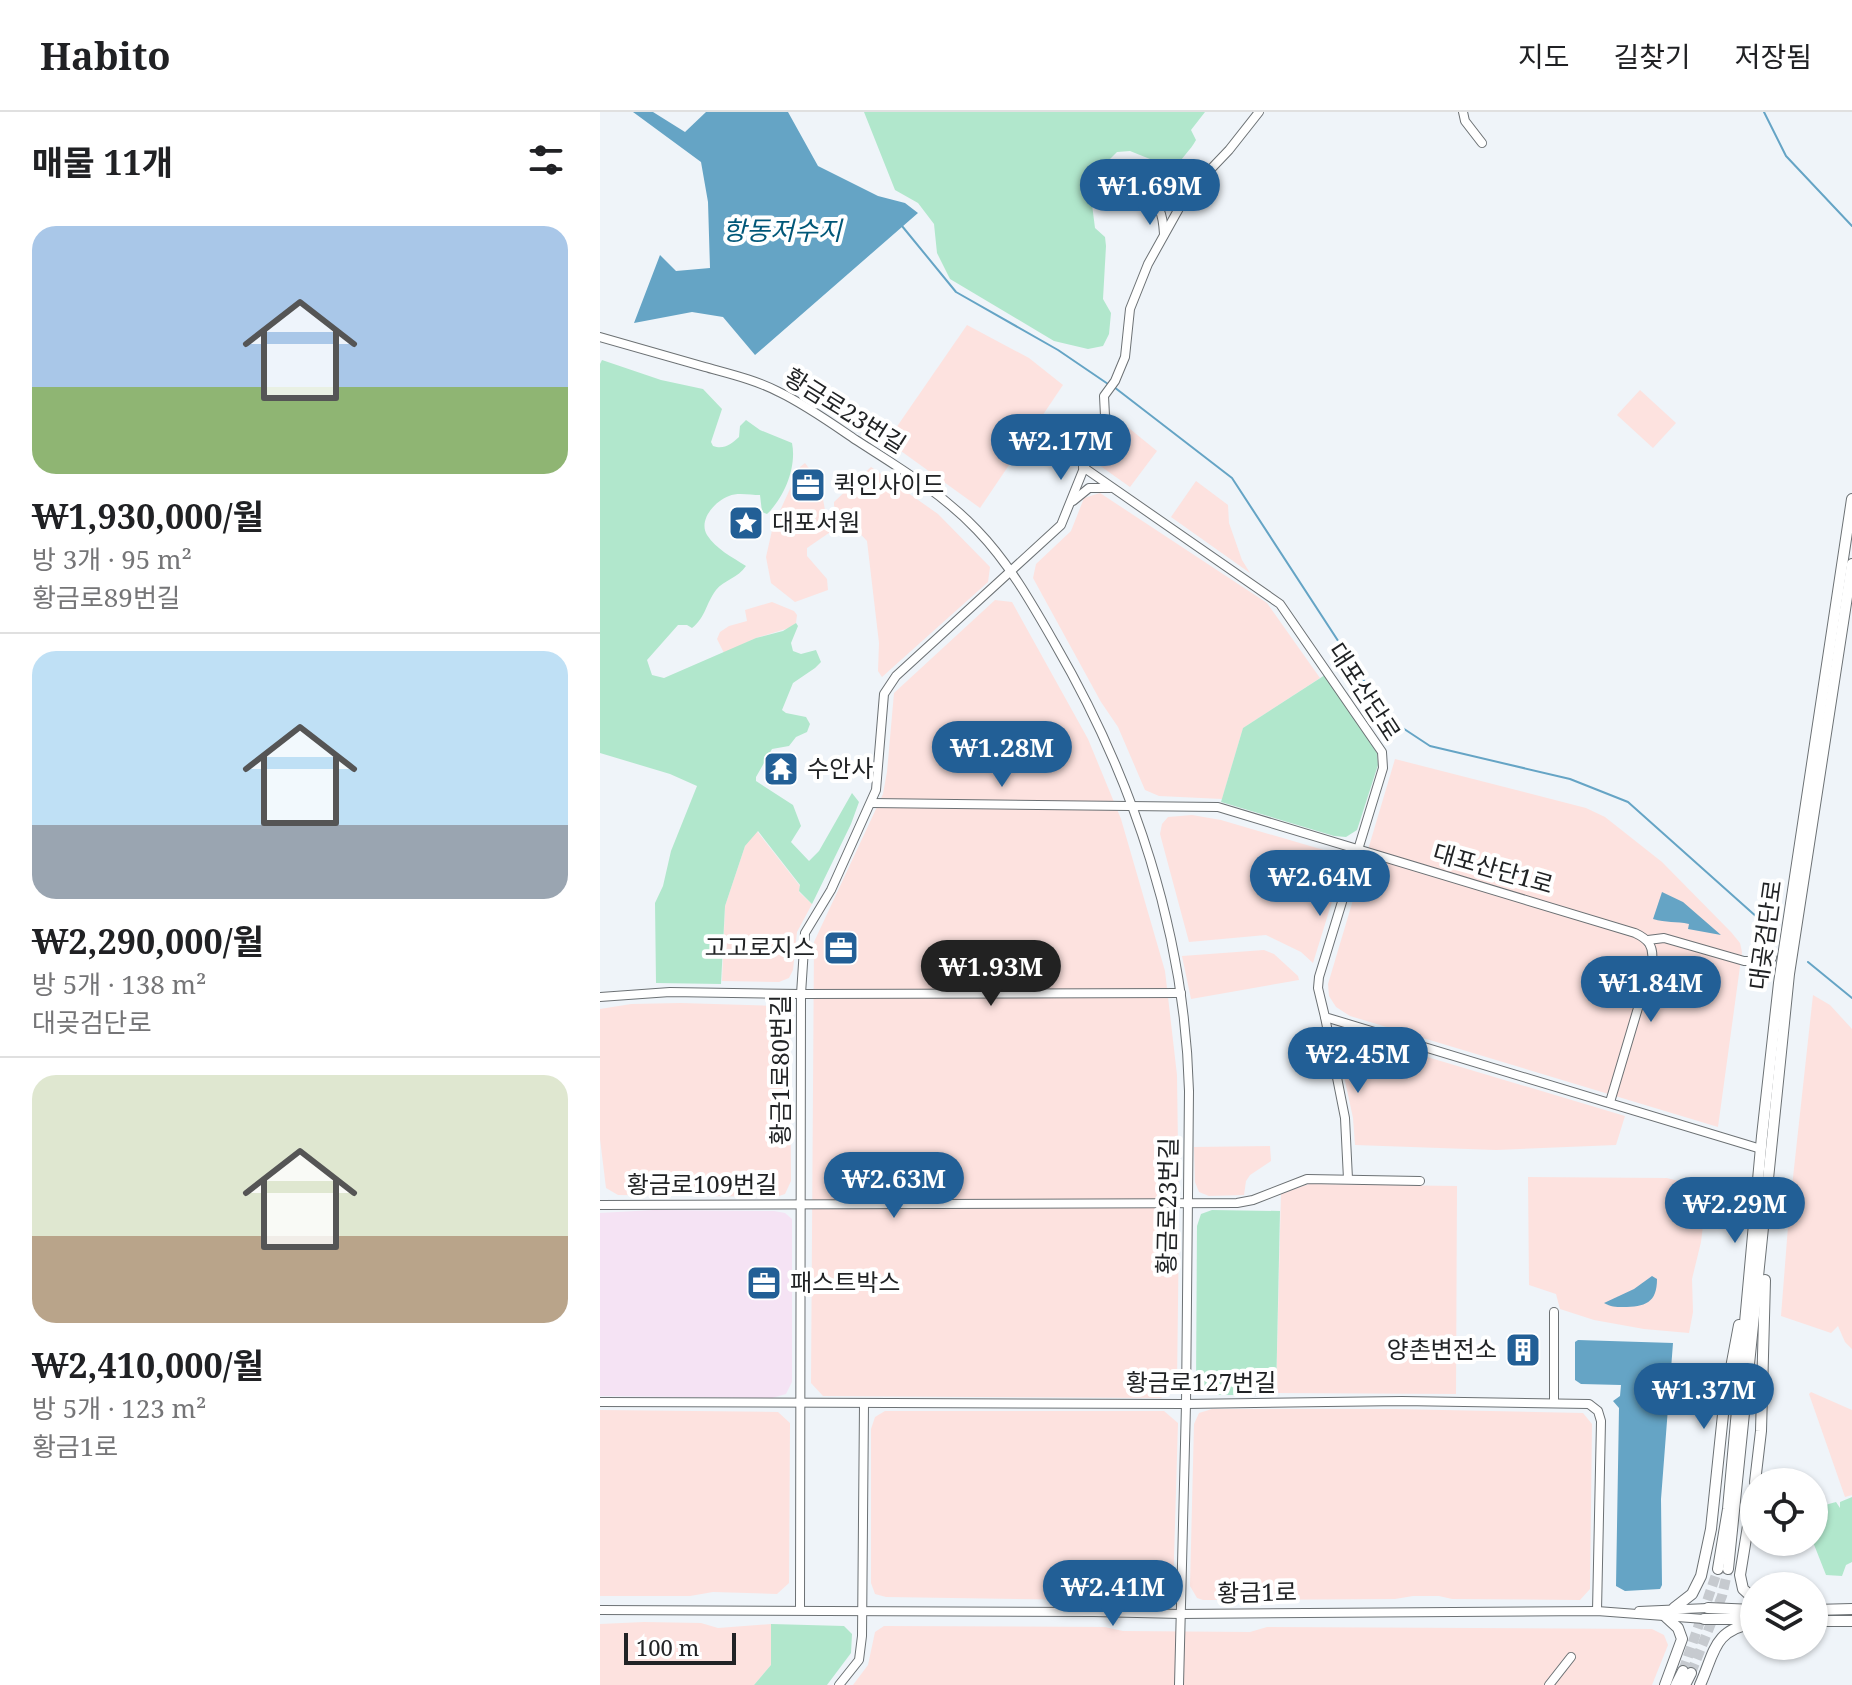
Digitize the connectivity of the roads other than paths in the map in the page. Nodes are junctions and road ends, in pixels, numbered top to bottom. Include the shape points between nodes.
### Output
1 (1259, 112) edge
2 (1463, 112) edge
3 (1482, 143) dead end
4 (1130, 202) dead end
5 (1164, 235) junction
6 (600, 337) edge
7 (1083, 467) junction
8 (1114, 489) junction
9 (1852, 499) edge
10 (1072, 501) junction
11 (1852, 564) edge
12 (1012, 573) junction
13 (871, 803) junction
14 (1132, 805) junction
15 (1358, 849) junction
16 (1650, 943) junction
17 (1772, 958) dead end
18 (1181, 993) junction
19 (801, 994) junction
20 (600, 997) edge
21 (1325, 1017) junction
22 (1610, 1102) junction
23 (1761, 1149) junction
24 (1348, 1179) junction
25 (1420, 1181) dead end
26 (1767, 1191) junction
27 (1188, 1202) junction
28 (600, 1205) edge
29 (801, 1205) junction
30 (1751, 1264) junction
31 (1554, 1312) dead end
32 (600, 1402) edge
33 (800, 1402) junction
34 (1554, 1402) junction
35 (864, 1404) junction
36 (1186, 1404) junction
37 (1757, 1468) edge
38 (1674, 1608) junction
39 (1852, 1609) edge
40 (600, 1610) edge
41 (800, 1610) junction
42 (1828, 1610) edge
43 (1597, 1611) junction
44 (1740, 1611) edge
45 (863, 1612) junction
46 (1626, 1612) junction
47 (1180, 1614) junction
48 (1706, 1614) junction
49 (1666, 1617) junction
50 (1740, 1619) edge
51 (1828, 1621) edge
52 (1852, 1621) edge
53 (1740, 1626) edge
54 (1571, 1657) dead end
55 (839, 1685) edge
56 (1179, 1685) edge
57 (1549, 1685) edge
58 (1665, 1685) edge
59 (1676, 1685) edge
60 (1685, 1685) edge
61 (1700, 1685) edge

1 - 5 street via 1187,194
2 - 3 street
4 - 5 street via 1140,197 1154,201
5 - 7 street, 황금1로80번길 via 1130,309 1125,357 1105,393 1105,416
6 - 12 street, 황금로23번길 via 750,380 796,401 947,501
7 - 8 street, 대포산단로
7 - 10 street, 황금1로80번길
8 - 10 street via 1093,487
8 - 15 street, 대포산단로 via 1280,604 1370,733 1384,763
9 - 23 main road, 대곶검단로 via 1790,902
10 - 12 street, 황금1로80번길 via 1061,525
11 - 26 main road, 대곶검단로 via 1789,974
12 - 13 street, 황금1로80번길 via 890,684 882,705 879,773
12 - 14 street, 황금로23번길 via 1091,708
13 - 14 street
13 - 19 street, 황금1로80번길 via 805,933
14 - 15 street, 대포산단1로 via 1218,807
14 - 18 street, 황금로23번길 via 1163,906
15 - 16 street, 대포산단1로 via 1627,930
15 - 21 street, 대포산단로 via 1318,983
16 - 17 street, 대포산단1로 via 1664,938 1744,961
16 - 22 street via 1650,971
18 - 19 street
18 - 27 street, 황금로23번길 via 1189,1067
19 - 20 street
19 - 29 street, 황금1로80번길
21 - 22 street
21 - 24 street, 대포산단로 via 1345,1118
22 - 23 street
23 - 30 main road, 대곶검단로
24 - 25 street, 황금로109번길
24 - 27 street, 황금로109번길 via 1307,1179 1245,1202
26 - 30 main road, 대곶검단로 via 1723,1569
26 - 37 main road
27 - 29 street, 황금로109번길
27 - 36 street, 황금로23번길
28 - 29 street, 황금로109번길
29 - 33 street, 황금1로80번길
30 - 38 main road via 1724,1405 1701,1576 1692,1594
31 - 34 street
32 - 33 street, 황금로127번길
33 - 35 street, 황금로127번길
33 - 41 street, 황금1로80번길
34 - 36 street, 황금로127번길
34 - 43 street, 황금로127번길 via 1589,1404 1600,1415
35 - 36 street, 황금로127번길
35 - 45 street
36 - 47 street, 황금로23번길
38 - 46 street, 황금1로
38 - 48 street, 황금1로
39 - 42 main road
40 - 41 street, 황금1로
41 - 45 street, 황금1로
43 - 46 street, 황금1로
43 - 47 street, 황금1로
44 - 48 main road
45 - 47 street, 황금1로
45 - 55 street via 859,1660
46 - 49 street, 황금1로
47 - 56 street, 황금로23번길
48 - 49 street, 황금1로
48 - 50 main road
49 - 58 main road via 1682,1639
51 - 52 main road
53 - 61 main road via 1718,1639
54 - 57 street
59 - 60 main road via 1687,1672

